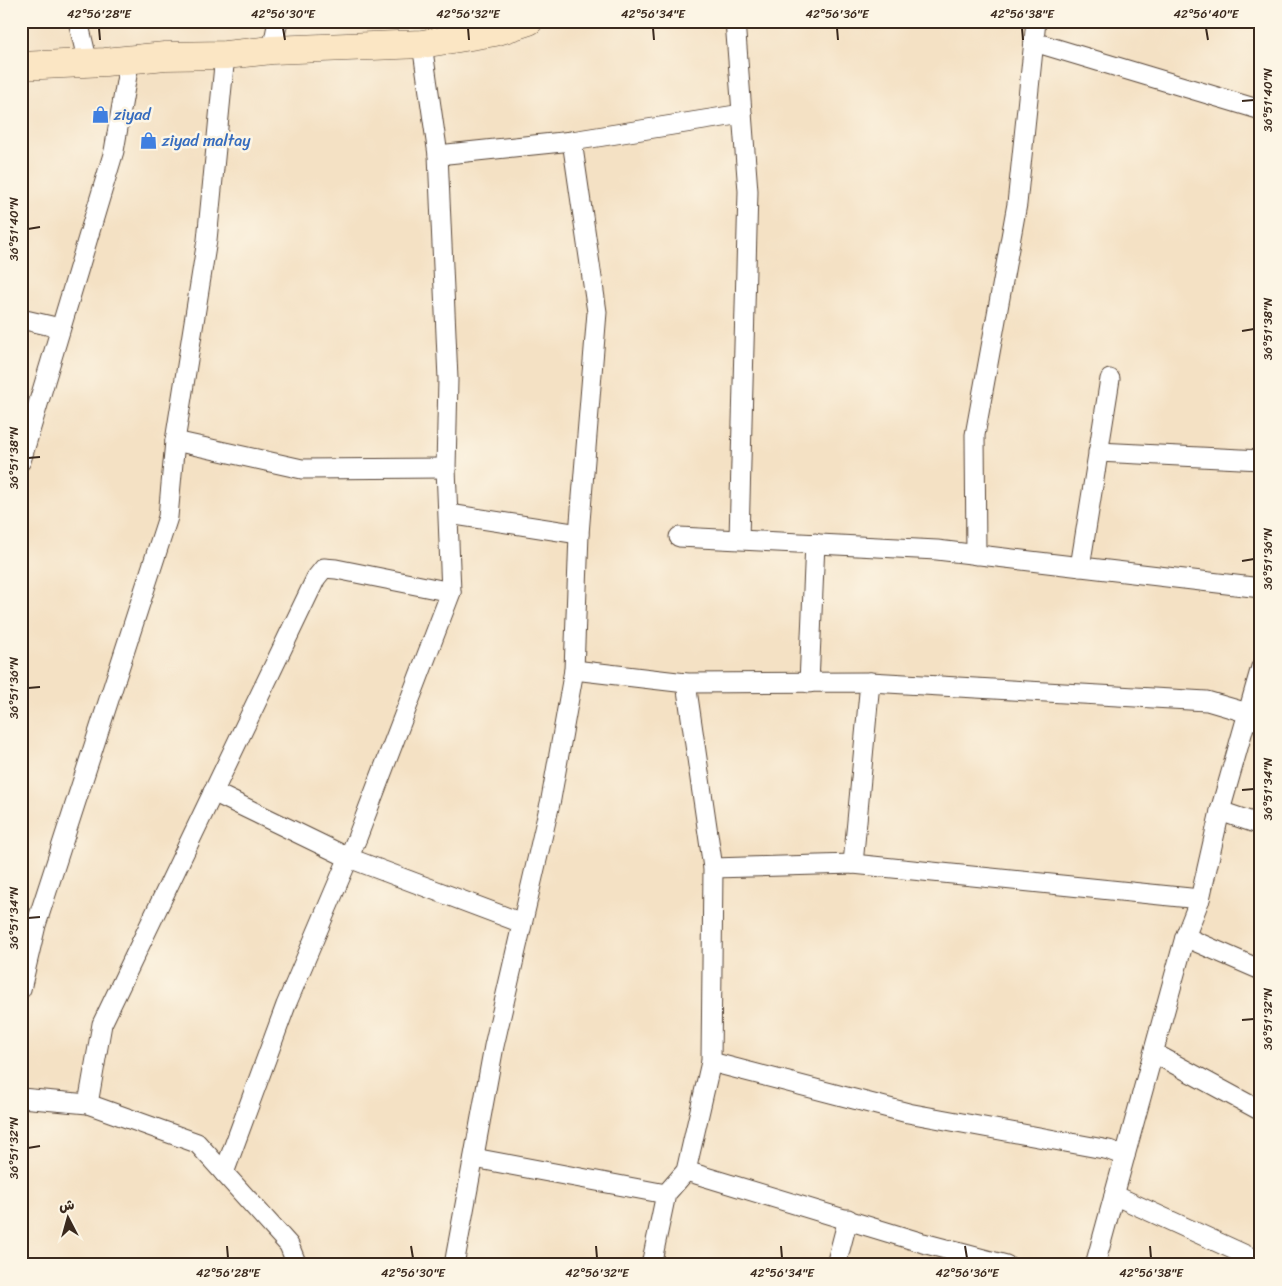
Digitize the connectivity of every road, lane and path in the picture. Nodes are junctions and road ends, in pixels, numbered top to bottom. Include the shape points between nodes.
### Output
1 (78, 21) edge
2 (278, 21) edge
3 (529, 21) edge
4 (735, 21) edge
5 (1036, 21) edge
6 (496, 27) edge
7 (1034, 42) junction
8 (422, 44) junction
9 (272, 50) junction
10 (225, 55) junction
11 (130, 58) junction
12 (88, 63) junction
13 (21, 66) edge
14 (1261, 110) edge
15 (742, 114) junction
16 (572, 141) junction
17 (438, 155) junction
18 (21, 319) edge
19 (60, 328) junction
20 (1110, 379) dead end
21 (175, 442) junction
22 (1098, 452) junction
23 (1261, 460) edge
24 (21, 461) edge
25 (446, 468) junction
26 (449, 514) junction
27 (579, 534) junction
28 (679, 537) dead end
29 (739, 539) junction
30 (815, 543) junction
31 (976, 555) junction
32 (1080, 567) junction
33 (1261, 588) edge
34 (451, 592) junction
35 (1261, 667) edge
36 (574, 670) junction
37 (870, 682) junction
38 (686, 683) junction
39 (809, 683) junction
40 (1254, 718) edge
41 (213, 792) junction
42 (1220, 811) junction
43 (1261, 825) edge
44 (349, 858) junction
45 (852, 864) junction
46 (713, 868) junction
47 (1200, 899) junction
48 (29, 923) edge
49 (522, 923) junction
50 (1185, 937) junction
51 (1261, 970) edge
52 (21, 989) edge
53 (1154, 1053) junction
54 (711, 1062) junction
55 (21, 1098) edge
56 (88, 1104) junction
57 (1261, 1111) edge
58 (1125, 1156) junction
59 (474, 1158) junction
60 (686, 1171) junction
61 (224, 1173) junction
62 (666, 1194) junction
63 (1114, 1196) junction
64 (848, 1219) junction
65 (1261, 1262) edge
66 (297, 1265) edge
67 (454, 1265) edge
68 (651, 1265) edge
69 (836, 1265) edge
70 (1006, 1265) edge
71 (1095, 1265) edge

1 - 12 street
2 - 9 street
3 - 6 street
4 - 15 street
5 - 7 street
6 - 8 street
7 - 14 street
7 - 31 street via 1017,204 975,435
8 - 9 street
8 - 17 street
9 - 10 street
10 - 11 street
10 - 21 street via 207,240
11 - 12 street
11 - 19 street via 114,151
12 - 13 street
15 - 16 street
15 - 29 street via 748,192
16 - 17 street
16 - 27 street via 597,312
17 - 25 street via 448,379
18 - 19 street
19 - 24 street
20 - 22 street
21 - 25 street via 302,469
21 - 48 street via 168,517
22 - 23 street
22 - 32 street
25 - 26 street
26 - 27 street
26 - 34 street
27 - 36 street
28 - 29 street
29 - 30 street
30 - 31 street
30 - 39 street
31 - 32 street
32 - 33 street
34 - 41 street via 324,568 316,578
34 - 44 street
35 - 40 street
36 - 38 street
36 - 49 street via 551,799
37 - 39 street
37 - 40 street via 1206,701
37 - 45 street
38 - 39 street
38 - 46 street
40 - 42 street
41 - 44 street
41 - 56 street via 102,1024
42 - 43 street
42 - 47 street
44 - 49 street
44 - 61 street via 286,1005
45 - 46 street
45 - 47 street
46 - 54 street
47 - 50 street
48 - 52 street
49 - 59 street via 494,1046
50 - 51 street
50 - 53 street
53 - 57 street
53 - 58 street
54 - 58 street via 908,1113 1109,1150
54 - 60 street
55 - 56 street
56 - 61 street via 197,1143
58 - 63 street
59 - 62 street
59 - 67 street
60 - 62 street
60 - 64 street
61 - 66 street via 289,1245
62 - 68 street
63 - 65 street
63 - 71 street
64 - 69 street
64 - 70 street

